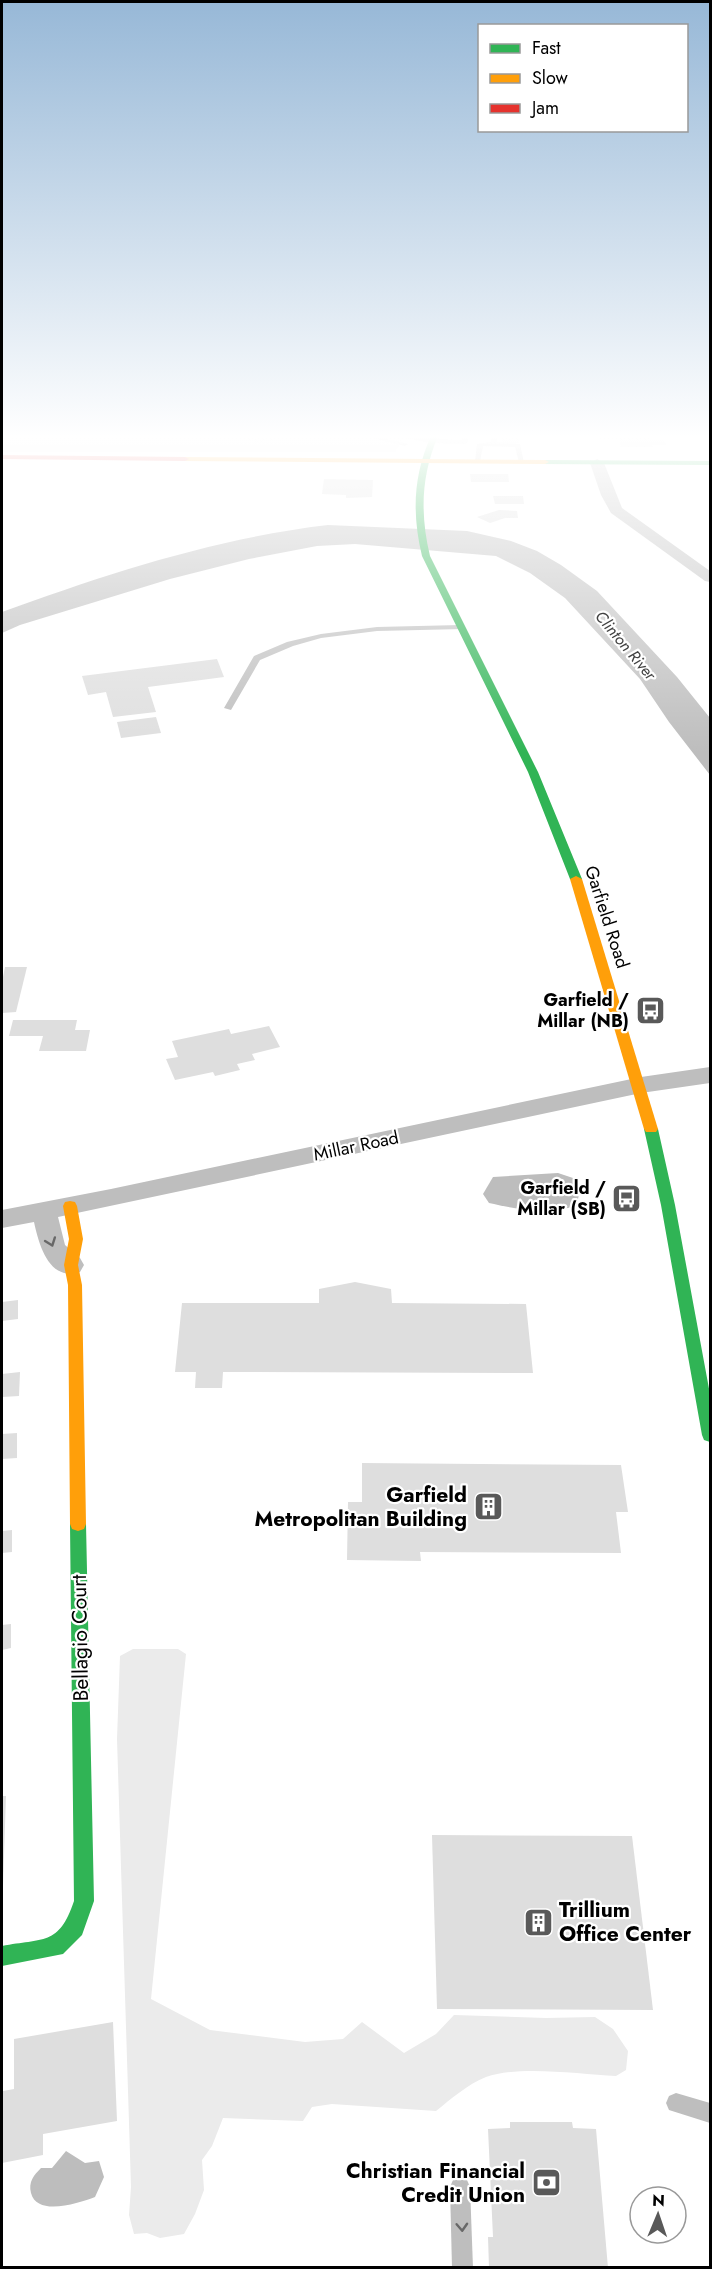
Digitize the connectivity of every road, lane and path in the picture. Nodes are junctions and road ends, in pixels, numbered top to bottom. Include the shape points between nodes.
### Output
1 (422, 542) edge
2 (661, 542) edge
3 (711, 578) edge
4 (460, 627) junction
5 (228, 708) dead end
6 (711, 1074) edge
7 (641, 1085) junction
8 (70, 1206) junction
9 (44, 1211) junction
10 (2, 1219) edge
11 (71, 1265) junction
12 (711, 1435) edge
13 (2, 1956) edge
14 (676, 2103) dead end
15 (711, 2113) edge
16 (460, 2187) dead end
17 (463, 2268) edge

1 - 4 main road, Garfield Road
2 - 3 street
4 - 5 lane via 377,629 290,644 258,658
4 - 7 main road, Garfield Road via 490,682 552,817
6 - 7 street, Millar Road
7 - 8 street, Millar Road
7 - 12 main road, Garfield Road
8 - 9 street, Millar Road
8 - 11 main road, Bellagio Court via 76,1248
9 - 10 street, Millar Road
9 -> 11 street via 53,1249
11 - 13 main road, Bellagio Court via 75,1285 84,1901 75,1928 56,1947
14 - 15 lane
16 -> 17 lane

